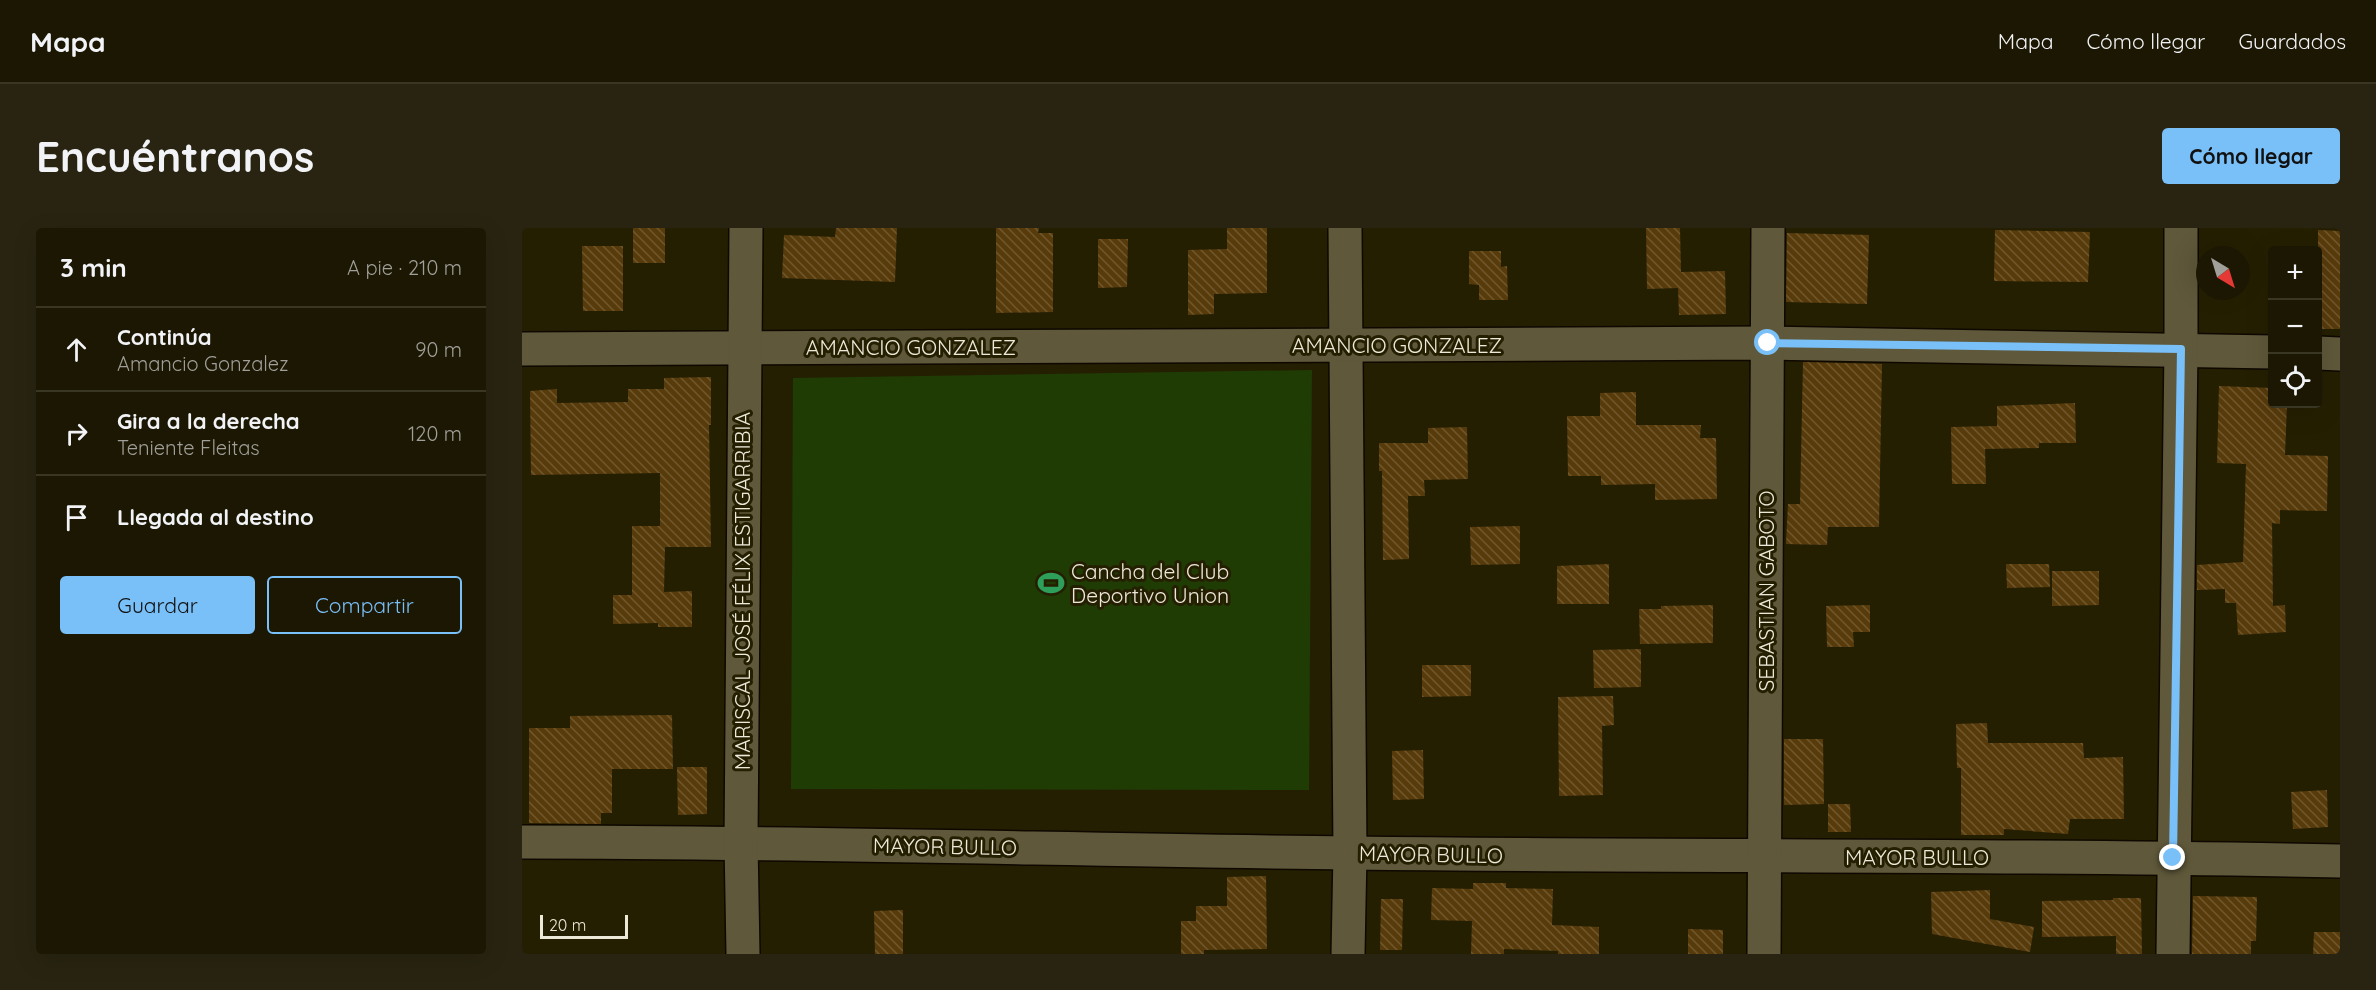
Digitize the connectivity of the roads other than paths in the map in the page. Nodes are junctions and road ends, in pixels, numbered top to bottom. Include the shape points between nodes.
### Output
1 (746, 228) edge
2 (1345, 228) edge
3 (1768, 228) edge
4 (2181, 228) edge
5 (1768, 343) junction
6 (1346, 346) junction
7 (744, 347) junction
8 (522, 349) edge
9 (2181, 349) junction
10 (2268, 352) edge
11 (2322, 353) edge
12 (2340, 354) edge
13 (522, 842) edge
14 (741, 842) junction
15 (1350, 853) junction
16 (1764, 857) junction
17 (2173, 858) junction
18 (2340, 861) edge
19 (743, 954) edge
20 (1348, 954) edge
21 (1764, 954) edge
22 (2173, 954) edge

1 - 7 street, MARISCAL JOSÉ FÉLIX ESTIGARRIBIA
2 - 6 street
3 - 5 street, SEBASTIAN GABOTO
4 - 9 street
5 - 6 street, AMANCIO GONZALEZ
5 - 9 street, AMANCIO GONZALEZ
5 - 16 street, SEBASTIAN GABOTO
6 - 7 street, AMANCIO GONZALEZ
6 - 15 street
7 - 8 street, AMANCIO GONZALEZ
7 - 14 street, MARISCAL JOSÉ FÉLIX ESTIGARRIBIA
9 - 10 street, AMANCIO GONZALEZ
9 - 17 street
11 - 12 street
13 - 14 street, MAYOR BULLO
14 - 15 street, MAYOR BULLO
14 - 19 street, MARISCAL JOSÉ FÉLIX ESTIGARRIBIA
15 - 16 street, MAYOR BULLO
15 - 20 street
16 - 17 street, MAYOR BULLO
16 - 21 street, SEBASTIAN GABOTO
17 - 18 street, MAYOR BULLO
17 - 22 street

